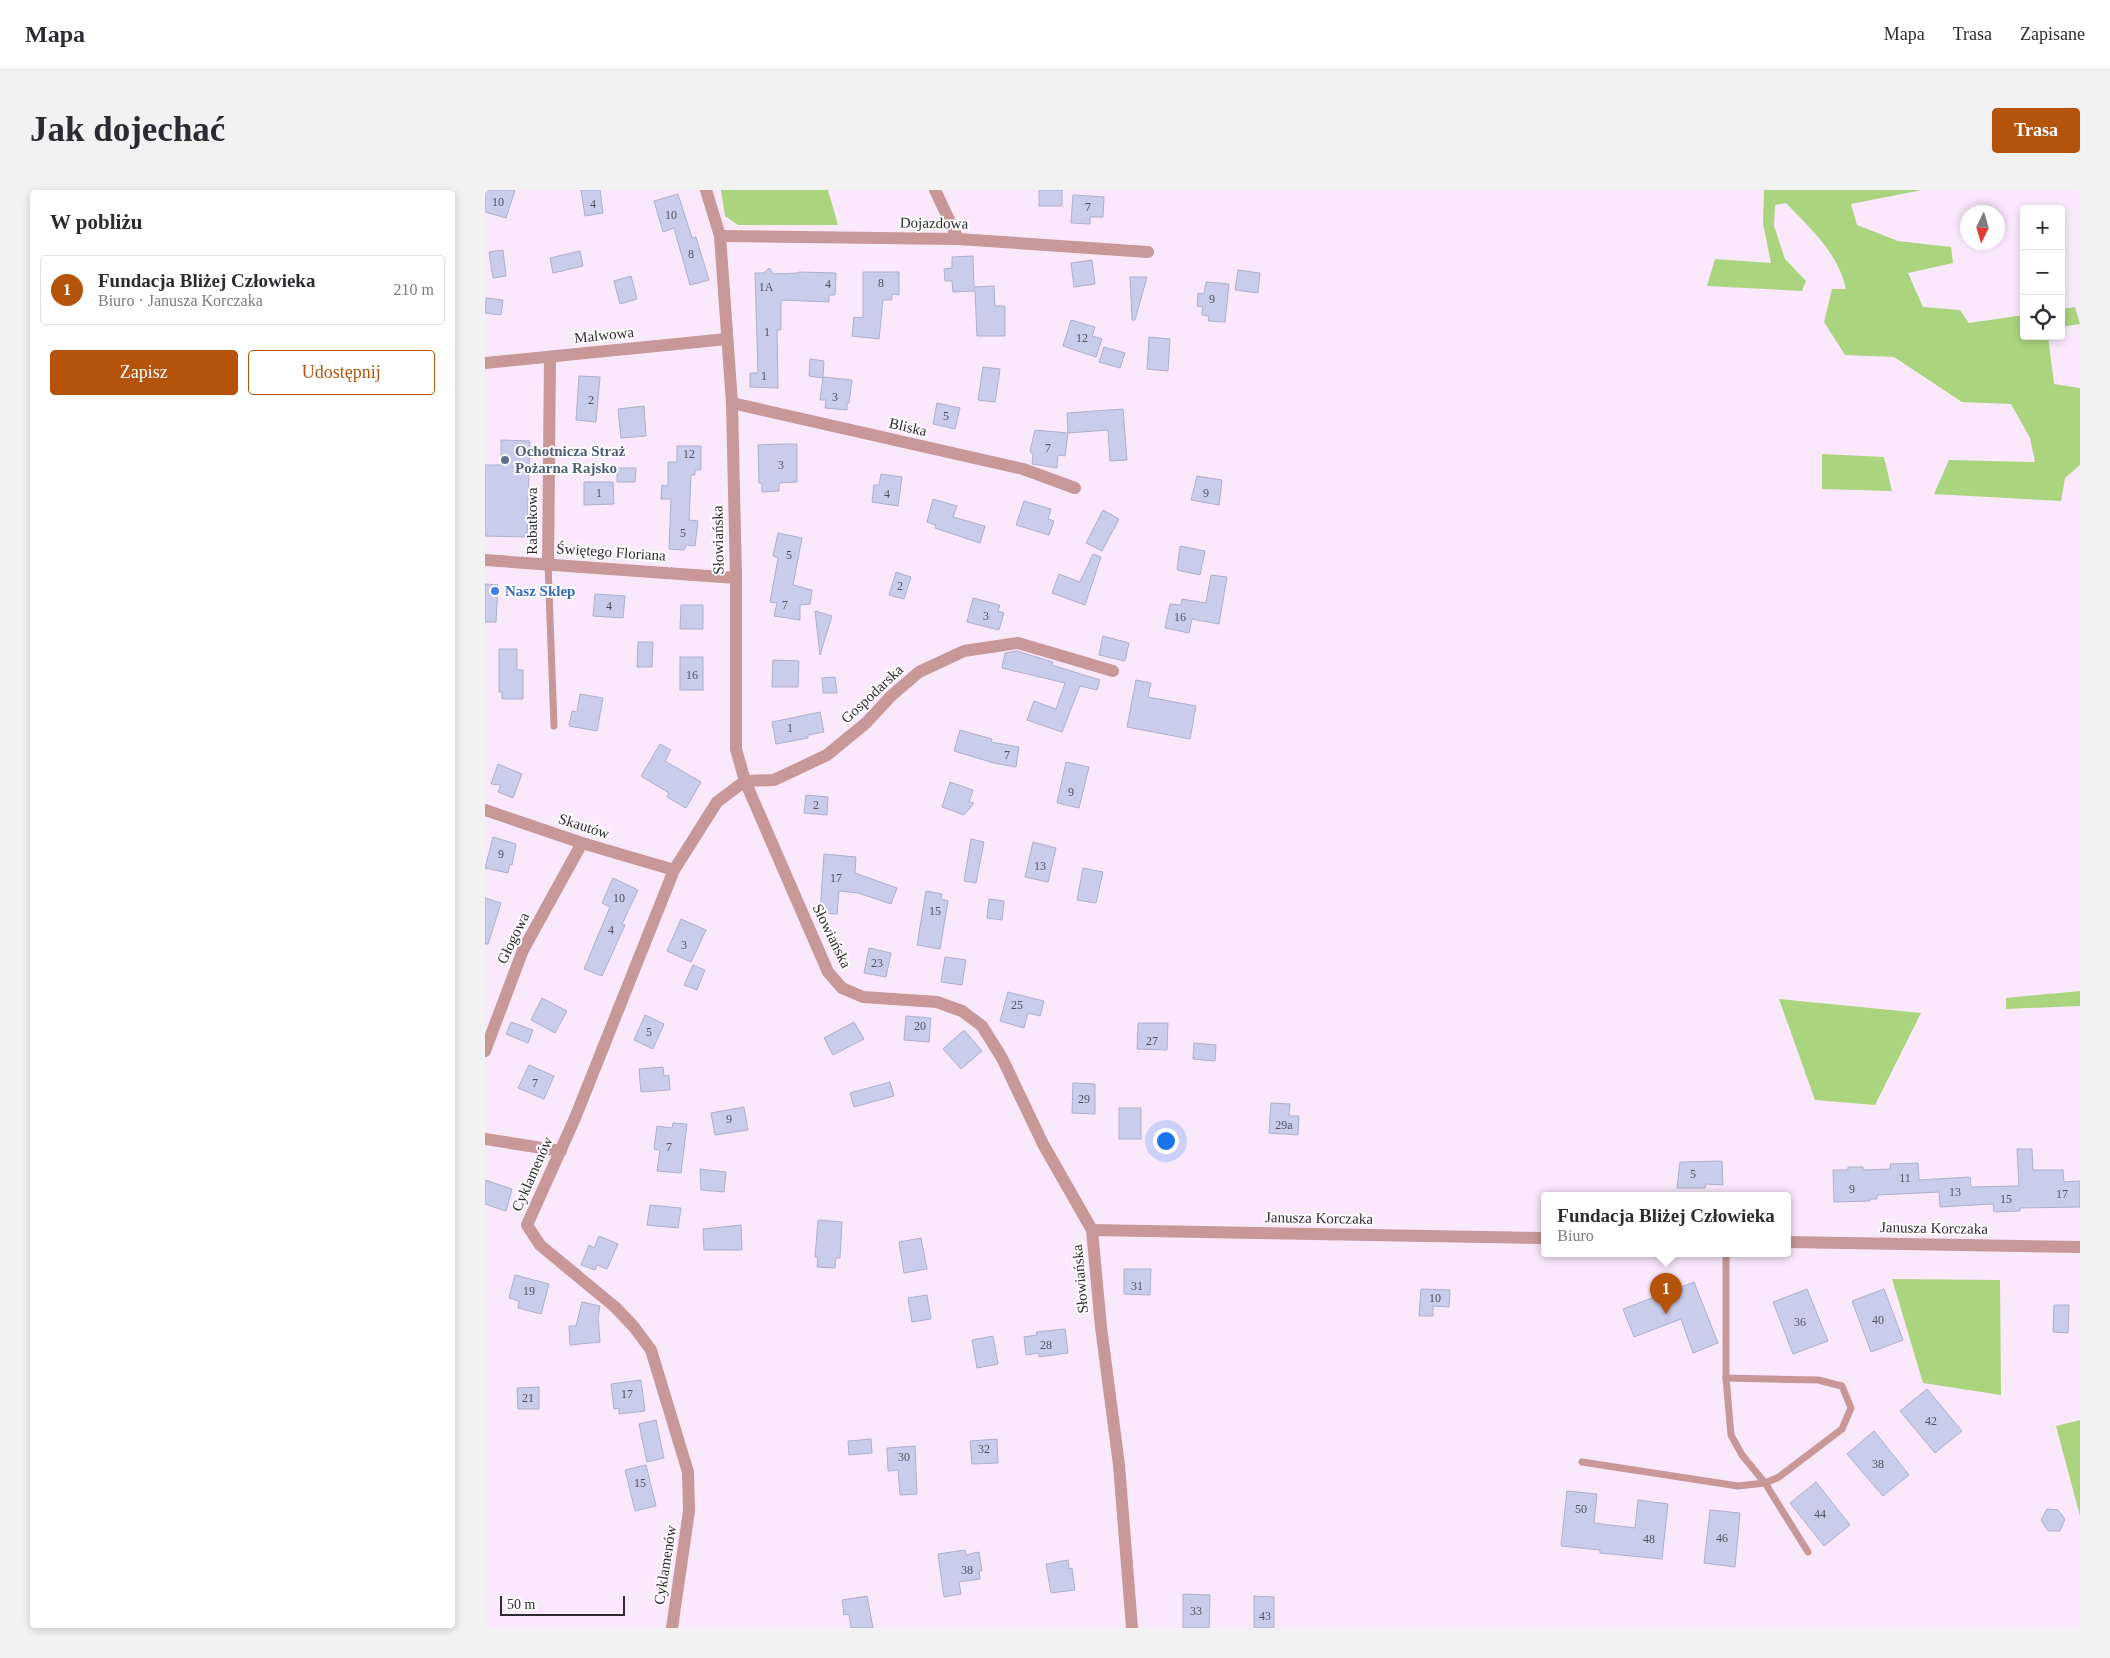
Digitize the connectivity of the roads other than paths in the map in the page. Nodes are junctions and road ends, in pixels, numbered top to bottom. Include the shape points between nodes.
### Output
1 (706, 190) edge
2 (935, 190) edge
3 (720, 236) junction
4 (959, 239) junction
5 (1147, 252) dead end
6 (727, 338) junction
7 (550, 358) junction
8 (485, 363) edge
9 (732, 403) junction
10 (1075, 488) dead end
11 (485, 560) edge
12 (548, 564) junction
13 (736, 578) junction
14 (1113, 671) dead end
15 (554, 726) dead end
16 (745, 781) junction
17 (485, 810) edge
18 (582, 843) junction
19 (674, 870) junction
20 (485, 1051) edge
21 (485, 1139) edge
22 (561, 1151) junction
23 (1092, 1230) junction
24 (1541, 1238) edge
25 (1791, 1242) edge
26 (2080, 1247) edge
27 (1726, 1257) edge
28 (1726, 1378) junction
29 (1582, 1462) dead end
30 (1765, 1483) junction
31 (1808, 1552) dead end
32 (672, 1628) edge
33 (1132, 1628) edge

1 - 3 street, Słowiańska
2 - 4 street
3 - 4 street, Dojazdowa
3 - 6 street, Słowiańska
4 - 5 street, Dojazdowa
6 - 7 street, Malwowa
6 - 9 street, Słowiańska
7 - 8 street, Malwowa
7 - 12 street, Rabatkowa
9 - 10 street, Bliska via 1023,469
9 - 13 street, Słowiańska
11 - 12 street, Świętego Floriana
12 - 13 street, Świętego Floriana
12 - 15 lane
13 - 16 street, Słowiańska via 736,749
14 - 16 street, Gospodarska via 1018,643 964,651 919,672 827,755 774,780
16 - 19 street, Cyklamenów via 717,802
16 - 23 street, Słowiańska via 828,972 842,988 863,997 937,1002 962,1011 981,1026 1002,1058 1043,1144
17 - 18 street, Skautów
18 - 19 street, Skautów
18 - 20 street, Głogowa via 523,950
19 - 22 street, Cyklamenów
21 - 22 street
22 - 32 street, Cyklamenów via 527,1225 540,1245 615,1307 651,1350 688,1472 689,1511
23 - 24 street, Janusza Korczaka
23 - 33 street, Słowiańska via 1119,1465
25 - 26 street, Janusza Korczaka
27 - 28 lane
28 - 30 lane via 1731,1435 1742,1455
28 - 30 lane via 1818,1380 1842,1386 1851,1408 1842,1429 1779,1478
29 - 30 lane via 1739,1486
30 - 31 lane

